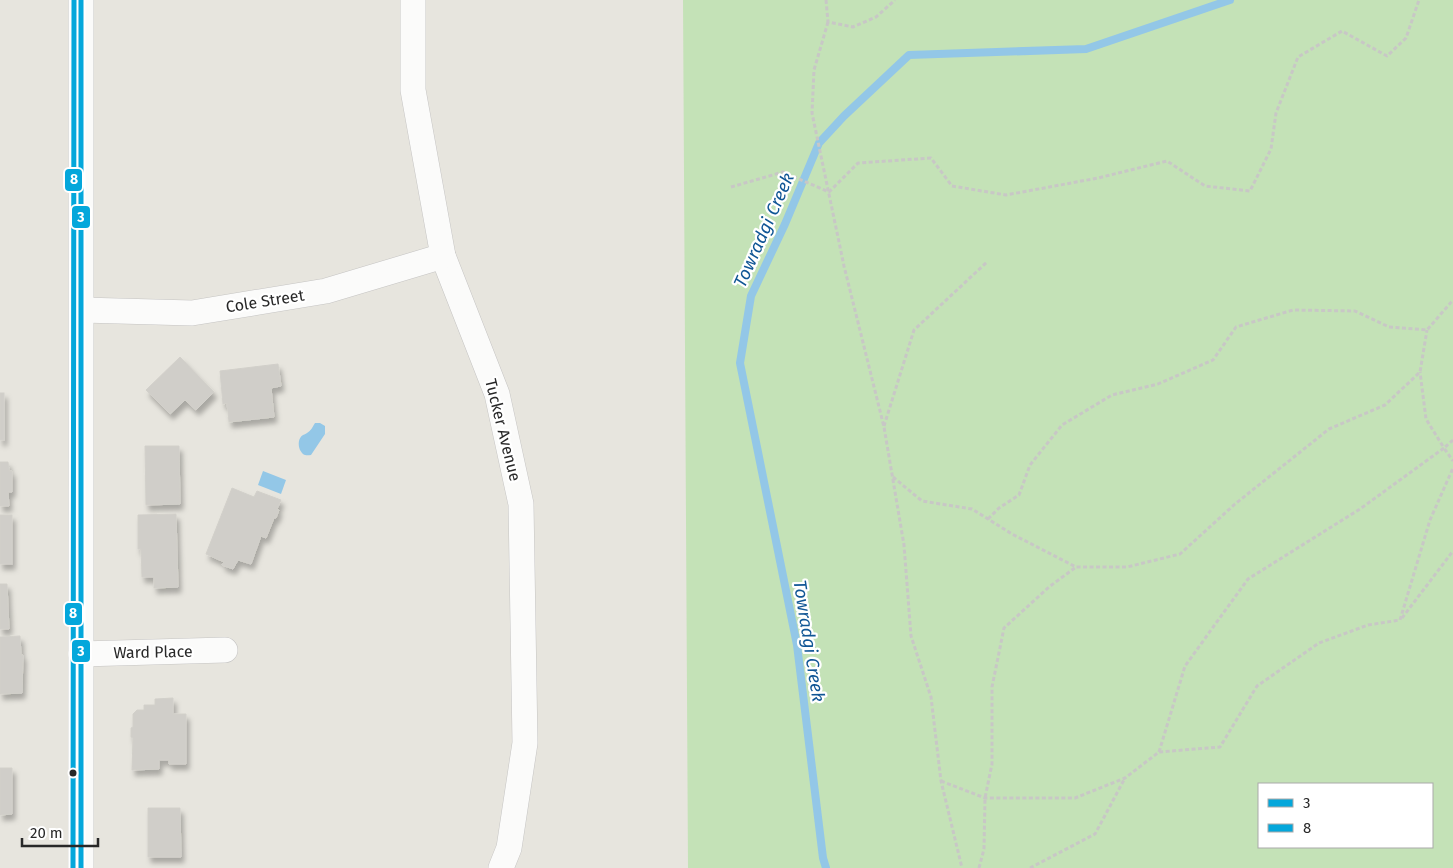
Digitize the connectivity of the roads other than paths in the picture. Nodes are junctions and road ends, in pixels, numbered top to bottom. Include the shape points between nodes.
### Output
1 (81, 0) edge
2 (413, 0) edge
3 (443, 256) junction
4 (82, 310) junction
5 (226, 650) dead end
6 (80, 654) junction
7 (81, 868) edge
8 (501, 868) edge

1 - 4 street
2 - 3 street, Tucker Avenue via 413,90
3 - 4 street, Cole Street via 326,292 192,313
3 - 8 street, Tucker Avenue via 497,394 521,504 525,743 509,848
4 - 6 street
5 - 6 street, Ward Place
6 - 7 street

